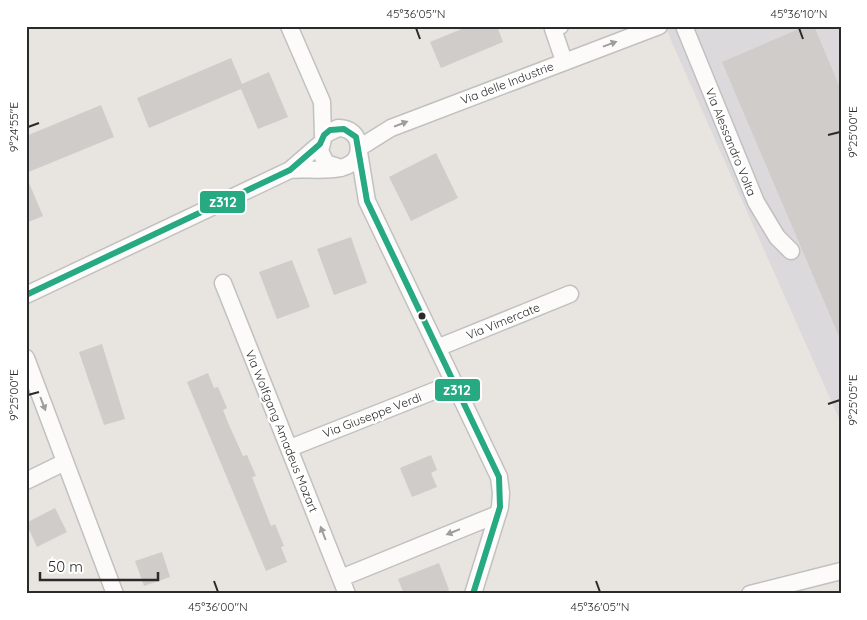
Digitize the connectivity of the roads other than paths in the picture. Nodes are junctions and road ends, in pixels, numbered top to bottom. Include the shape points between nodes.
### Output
1 (288, 26) edge
2 (560, 26) edge
3 (658, 26) edge
4 (684, 26) edge
5 (564, 61) junction
6 (322, 102) junction
7 (345, 129) junction
8 (322, 140) junction
9 (359, 150) junction
10 (340, 168) junction
11 (290, 170) junction
12 (791, 251) dead end
13 (223, 283) dead end
14 (570, 294) dead end
15 (26, 295) edge
16 (437, 348) junction
17 (26, 358) edge
18 (454, 383) junction
19 (290, 448) junction
20 (65, 462) junction
21 (26, 481) edge
22 (498, 514) junction
23 (841, 571) edge
24 (344, 586) edge
25 (115, 594) edge
26 (473, 594) edge
27 (750, 594) edge

1 - 6 street
2 - 5 street via 552,29
5 -> 3 street, Via delle Industrie
4 - 12 street, Via Alessandro Volta via 756,202
9 -> 5 street, Via delle Industrie via 392,128
6 - 7 street
6 - 8 street
7 - 8 street via 333,129
7 - 9 street via 356,137
8 - 10 street via 320,153 324,161
8 - 11 street
9 - 10 street via 351,164
9 - 16 street via 367,201
10 - 11 street
11 - 15 street
13 - 19 street, Via Wolfgang Amadeus Mozart
14 - 16 street, Via Vimercate
16 - 18 street
17 -> 20 street
18 - 19 street, Via Giuseppe Verdi
18 - 22 street via 499,477
24 -> 19 street, Via Wolfgang Amadeus Mozart
20 - 21 street
20 - 25 street
22 -> 24 street, Via Wolfgang Amadeus Mozart
22 - 26 street
23 - 27 street

